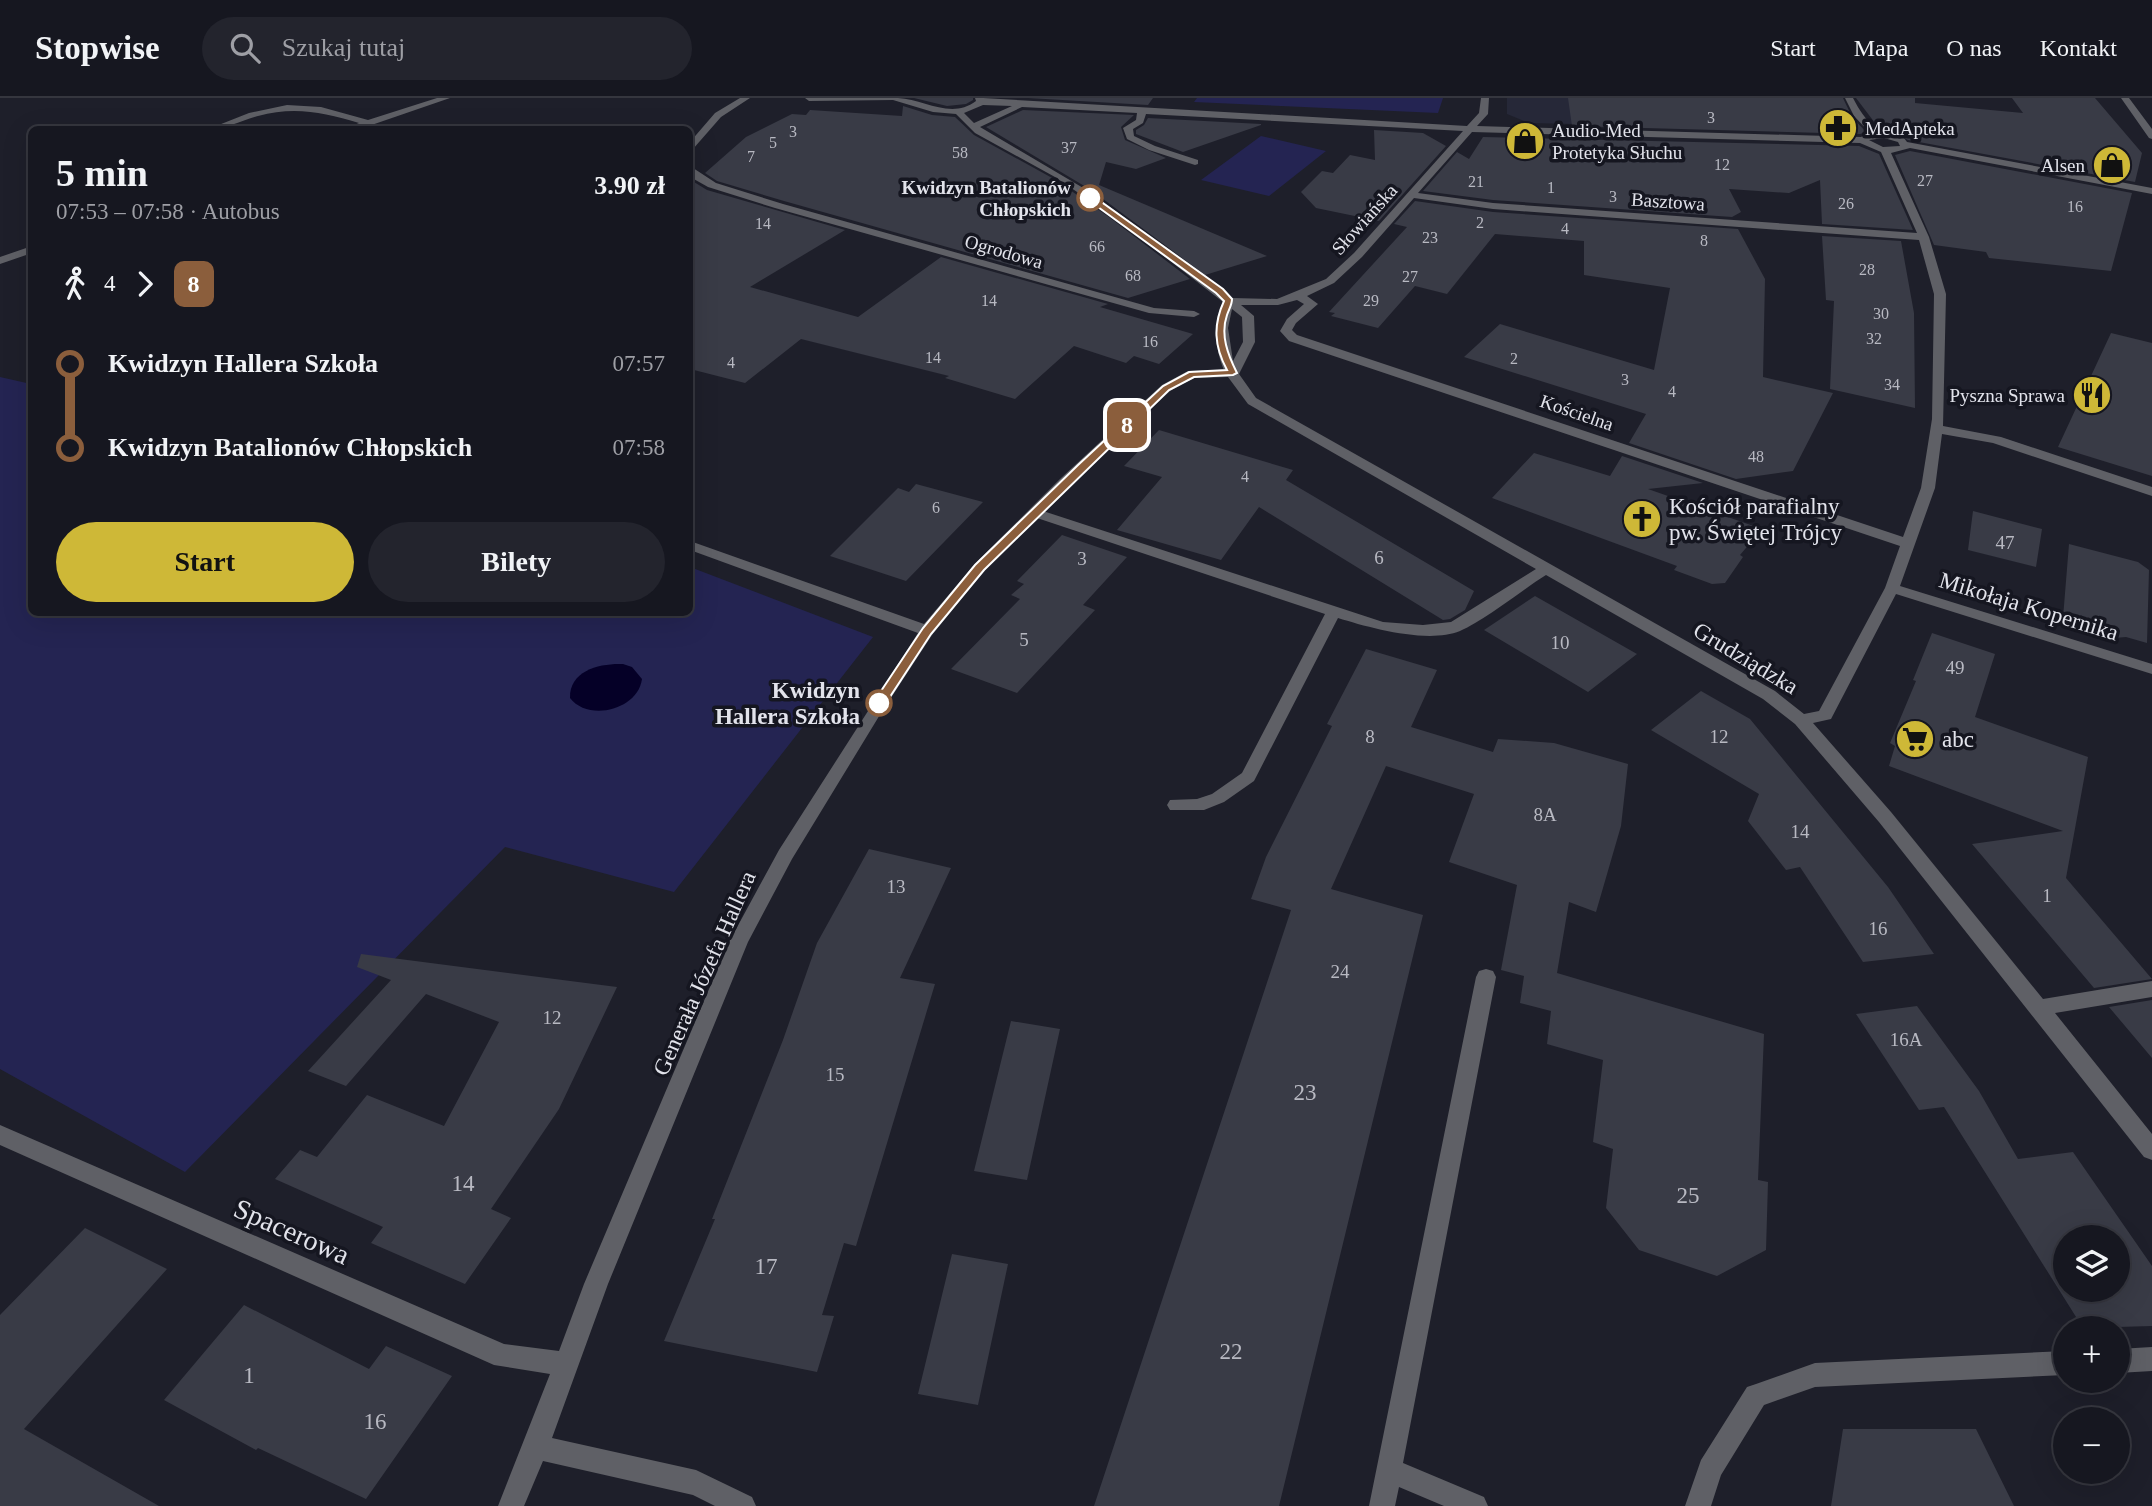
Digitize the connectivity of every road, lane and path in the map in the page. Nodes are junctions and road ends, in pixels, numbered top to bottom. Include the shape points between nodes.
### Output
1 (446, 98) edge
2 (746, 98) edge
3 (810, 98) edge
4 (839, 98) edge
5 (891, 98) edge
6 (896, 98) edge
7 (1079, 98) edge
8 (1485, 98) edge
9 (1849, 98) edge
10 (2125, 98) edge
11 (980, 100) edge
12 (1021, 106) junction
13 (1070, 108) junction
14 (958, 111) junction
15 (1143, 111) junction
16 (365, 122) junction
17 (221, 126) edge
18 (355, 126) edge
19 (973, 127) junction
20 (1471, 128) junction
21 (1877, 135) junction
22 (2152, 136) edge
23 (1863, 140) junction
24 (693, 143) edge
25 (1907, 145) junction
26 (1885, 150) junction
27 (1195, 162) dead end
28 (693, 173) edge
29 (2152, 191) edge
30 (1410, 195) junction
31 (1924, 237) junction
32 (28, 250) edge
33 (4, 257) edge
34 (1298, 296) junction
35 (1229, 301) junction
36 (1194, 314) dead end
37 (1233, 373) junction
38 (1937, 429) junction
39 (2152, 492) edge
40 (1034, 513) junction
41 (1909, 544) junction
42 (693, 546) edge
43 (1545, 569) junction
44 (1892, 588) junction
45 (1333, 613) junction
46 (927, 631) junction
47 (2152, 669) edge
48 (1801, 720) junction
49 (1176, 806) dead end
50 (1486, 977) dead end
51 (2152, 989) edge
52 (2037, 1008) junction
53 (0, 1135) edge
54 (2152, 1150) edge
55 (2152, 1359) edge
56 (2130, 1360) edge
57 (565, 1364) junction
58 (2053, 1364) edge
59 (536, 1447) junction
60 (1388, 1470) junction
61 (511, 1506) edge
62 (743, 1506) edge
63 (1382, 1506) edge
64 (1475, 1506) edge
65 (1698, 1506) edge

1 - 16 street
2 - 24 street via 718,115
3 - 4 street
4 - 5 street
6 - 14 street
7 - 13 street
8 - 20 street, Słowiańska via 1483,114
9 - 21 street
10 - 22 street
11 - 12 street
11 - 14 street via 971,109
12 - 13 street
12 - 19 street
13 - 15 street
14 - 19 street
15 - 20 street
15 - 27 street via 1140,121 1128,128 1130,137
16 - 17 street via 320,108 294,106
16 - 18 street
19 - 35 street via 1117,216
20 - 23 street
20 - 30 street, Słowiańska
21 - 23 street
21 - 25 street
23 - 26 street
25 - 26 street
25 - 29 street
26 - 31 street
28 - 36 street, Ogrodowa via 712,185 792,209 1153,311
30 - 31 street, Basztowa via 1493,206
30 - 34 street, Słowiańska via 1330,281
31 - 38 street via 1940,294
32 - 33 street
34 - 35 street, Słowiańska via 1278,302
34 - 41 street, Kościelna via 1312,304 1291,321 1286,331 1293,338
35 - 37 street, Grudziądzka via 1221,317 1221,339
35 - 37 street via 1248,316 1250,342
37 - 40 street, Generała Józefa Hallera via 1192,374 1166,388
37 - 43 street, Grudziądzka via 1235,384 1252,401
38 - 39 street via 1996,440
38 - 41 street via 1928,488
40 - 45 street
40 - 46 street, Generała Józefa Hallera via 979,568
41 - 44 street
42 - 46 street
43 - 45 street via 1455,627 1382,627
43 - 48 street, Grudziądzka via 1769,695
44 - 47 street, Mikołaja Kopernika
44 - 48 street via 1825,715
45 - 49 street via 1248,776 1218,798 1198,806
46 - 57 street, Generała Józefa Hallera via 785,855 739,942
48 - 52 street, Grudziądzka
50 - 60 street
51 - 52 street
52 - 54 street, Grudziądzka
53 - 57 street, Spacerowa via 503,1356
55 - 56 street
57 - 59 street, Generała Józefa Hallera
58 - 65 street via 1815,1375 1756,1396 1710,1469
59 - 61 street, Generała Józefa Hallera
59 - 62 street via 696,1483
60 - 63 street
60 - 64 street

